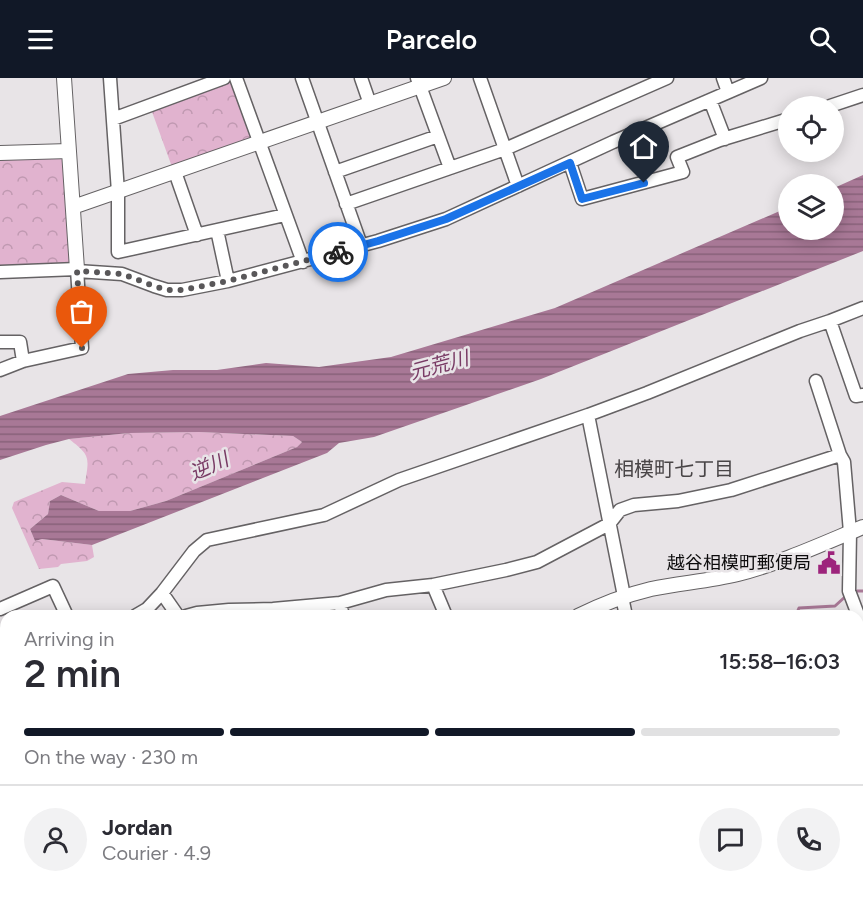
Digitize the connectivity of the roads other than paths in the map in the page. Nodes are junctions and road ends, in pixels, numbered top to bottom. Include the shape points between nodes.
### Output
1 (64, 78) edge
2 (110, 78) edge
3 (224, 78) edge
4 (236, 78) edge
5 (302, 78) edge
6 (361, 78) edge
7 (444, 78) edge
8 (480, 78) edge
9 (723, 78) edge
10 (761, 78) edge
11 (664, 79) edge
12 (419, 82) edge
13 (728, 92) junction
14 (863, 95) edge
15 (710, 100) junction
16 (844, 101) edge
17 (370, 104) junction
18 (113, 119) junction
19 (317, 122) junction
20 (778, 122) edge
21 (438, 136) junction
22 (724, 139) junction
23 (259, 142) junction
24 (505, 149) junction
25 (69, 151) junction
26 (0, 153) edge
27 (570, 163) junction
28 (450, 168) junction
29 (174, 172) junction
30 (335, 172) junction
31 (518, 186) junction
32 (118, 192) junction
33 (346, 204) junction
34 (73, 207) junction
35 (285, 215) junction
36 (218, 230) junction
37 (197, 235) junction
38 (361, 245) junction
39 (303, 262) junction
40 (77, 270) junction
41 (0, 272) edge
42 (228, 281) junction
43 (863, 308) edge
44 (830, 321) junction
45 (0, 342) edge
46 (22, 361) junction
47 (0, 370) edge
48 (816, 381) dead end
49 (863, 395) edge
50 (588, 415) junction
51 (840, 455) junction
52 (609, 524) junction
53 (863, 527) edge
54 (849, 532) junction
55 (433, 585) junction
56 (162, 594) junction
57 (623, 597) junction
58 (339, 603) junction
59 (0, 609) edge
60 (64, 610) edge
61 (145, 610) edge
62 (174, 610) edge
63 (229, 610) edge
64 (341, 610) edge
65 (443, 610) edge
66 (592, 610) edge
67 (625, 610) edge
68 (856, 610) edge

1 - 25 street
2 - 18 street
3 - 18 street
4 - 23 street
5 - 19 street
6 - 17 street
7 - 12 street
8 - 24 street
9 - 13 street
10 - 13 street
11 - 24 street
12 - 17 street
12 - 21 street
13 - 15 street
14 - 16 street
15 - 22 street
15 - 27 street
17 - 19 street
18 - 32 street
19 - 23 street
19 - 30 street
20 - 22 street
21 - 28 street
21 - 30 street
22 - 27 street via 677,157 683,172 582,199
23 - 29 street
23 - 35 street
24 - 28 street
24 - 31 street
25 - 26 street
25 - 34 street
27 - 31 street
28 - 33 street
29 - 32 street
29 - 37 street
30 - 33 street
31 - 38 street via 446,219
32 - 34 street
32 - 37 street via 118,252
33 - 38 street
34 - 40 street
35 - 36 street
35 - 39 street
36 - 37 street
36 - 42 street
38 - 39 street
39 - 42 street
40 - 41 street
40 - 42 street via 122,274 167,290
40 - 46 street via 82,348
43 - 44 street
44 - 49 street via 856,396
44 - 50 street
45 - 46 street via 20,342
46 - 47 street
48 - 51 street
50 - 52 street
50 - 56 street via 399,480 324,516 207,540
51 - 52 street via 731,490 634,505 620,510
51 - 54 street via 844,462
52 - 55 street via 537,562
52 - 57 street
53 - 54 street
54 - 57 street via 751,570
54 - 68 street via 849,591
55 - 58 street via 386,590
55 - 65 street
56 - 61 street
56 - 62 street
57 - 66 street
57 - 67 street
58 - 63 street
58 - 64 street
59 - 60 street via 53,586

